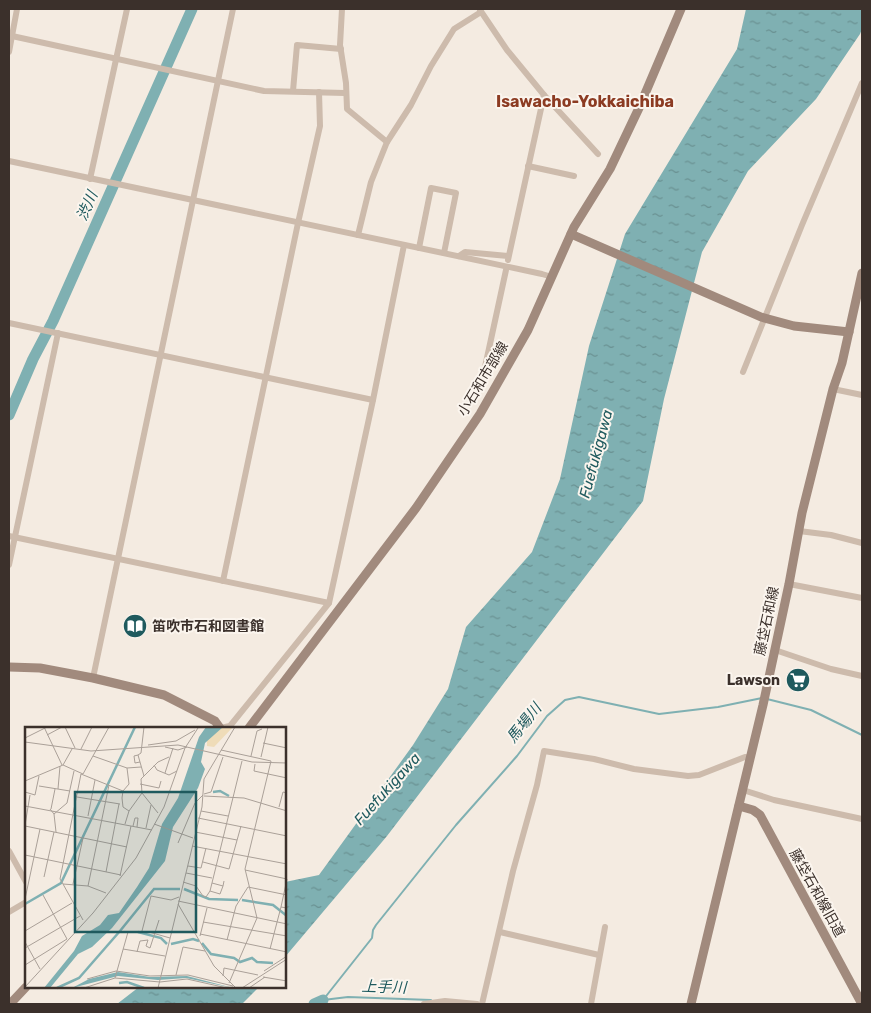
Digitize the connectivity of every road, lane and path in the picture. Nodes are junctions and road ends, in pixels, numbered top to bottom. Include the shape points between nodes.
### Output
1 (18, 9) edge
2 (127, 9) edge
3 (233, 9) edge
4 (342, 9) edge
5 (680, 9) edge
6 (480, 10) edge
7 (12, 36) junction
8 (340, 49) junction
9 (9, 52) edge
10 (116, 60) junction
11 (218, 80) junction
12 (862, 83) edge
13 (293, 91) junction
14 (319, 92) junction
15 (346, 93) junction
16 (544, 95) junction
17 (387, 142) junction
18 (598, 154) dead end
19 (9, 161) edge
20 (528, 166) junction
21 (574, 176) dead end
22 (90, 179) junction
23 (192, 201) junction
24 (298, 223) junction
25 (571, 234) junction
26 (358, 235) junction
27 (404, 245) junction
28 (419, 248) junction
29 (444, 253) junction
30 (459, 256) junction
31 (506, 270) dead end
32 (862, 273) edge
33 (552, 277) junction
34 (861, 288) edge
35 (763, 317) junction
36 (9, 323) edge
37 (55, 332) junction
38 (849, 332) junction
39 (162, 355) junction
40 (485, 367) dead end
41 (743, 372) dead end
42 (266, 378) junction
43 (833, 390) junction
44 (862, 396) edge
45 (373, 400) junction
46 (799, 531) junction
47 (12, 537) edge
48 (862, 542) edge
49 (118, 560) junction
50 (9, 565) edge
51 (223, 581) junction
52 (789, 584) junction
53 (862, 598) edge
54 (329, 603) junction
55 (775, 650) junction
56 (9, 667) edge
57 (862, 676) edge
58 (93, 678) junction
59 (219, 727) edge
60 (225, 727) edge
61 (250, 727) edge
62 (750, 758) junction
63 (742, 790) junction
64 (739, 806) junction
65 (862, 819) edge
66 (9, 852) edge
67 (25, 880) edge
68 (25, 903) edge
69 (9, 912) edge
70 (605, 926) dead end
71 (500, 932) junction
72 (600, 955) junction
73 (25, 988) edge
74 (437, 1003) edge
75 (10, 1004) edge
76 (424, 1004) edge
77 (477, 1004) edge
78 (482, 1004) edge
79 (591, 1004) edge
80 (691, 1004) edge
81 (862, 1004) edge

1 - 7 street
2 - 10 street
3 - 11 street
4 - 8 street
5 - 25 main road, 小石和市部線 via 614,160
6 - 16 street
6 - 17 street via 454,29
7 - 9 street
7 - 10 street
8 - 13 street via 297,45
8 - 15 street
10 - 11 street
10 - 22 street
11 - 13 street via 264,91
11 - 23 street
12 - 35 street
13 - 14 street
14 - 15 street
14 - 24 street via 320,126
15 - 17 street via 346,109
16 - 18 street
16 - 20 street
17 - 26 street via 370,182
19 - 22 street
20 - 21 street
20 - 30 street via 508,258 465,252
22 - 23 street
23 - 24 street
23 - 39 street
24 - 26 street
24 - 42 street
25 - 33 main road, 小石和市部線
25 - 35 main road
26 - 27 street
27 - 28 street
27 - 45 street
28 - 29 street
28 - 29 street via 431,188 456,193
29 - 30 street
30 - 33 street
31 - 40 street
32 - 34 main road, 藤垈石和線
33 - 61 main road, 小石和市部線 via 532,323 480,414 368,572
34 - 38 main road, 藤垈石和線
35 - 38 main road via 794,326
35 - 41 street
36 - 37 street
37 - 39 street
37 - 47 street
38 - 43 main road, 藤垈石和線
39 - 42 street
39 - 49 street
42 - 45 street
42 - 51 street
43 - 44 street
43 - 46 main road, 藤垈石和線
45 - 54 street
46 - 48 street
46 - 52 main road, 藤垈石和線
47 - 49 street
47 - 50 street
49 - 51 street
49 - 58 street
51 - 54 street
52 - 53 street
52 - 55 main road, 藤垈石和線
54 - 60 street via 230,726
55 - 57 street
55 - 62 main road, 藤垈石和線
56 - 58 main road via 40,668
58 - 59 main road via 164,695 215,721
62 - 63 main road, 藤垈石和線
62 - 71 street via 688,776 544,751
63 - 64 main road, 藤垈石和線
63 - 65 street
64 - 80 main road, 藤垈石和線
64 - 81 main road, 藤垈石和線旧道 via 760,815
66 - 67 street
68 - 69 street
70 - 72 street
71 - 72 street
71 - 78 street
72 - 79 street
73 - 75 main road
74 - 76 street
74 - 77 street

